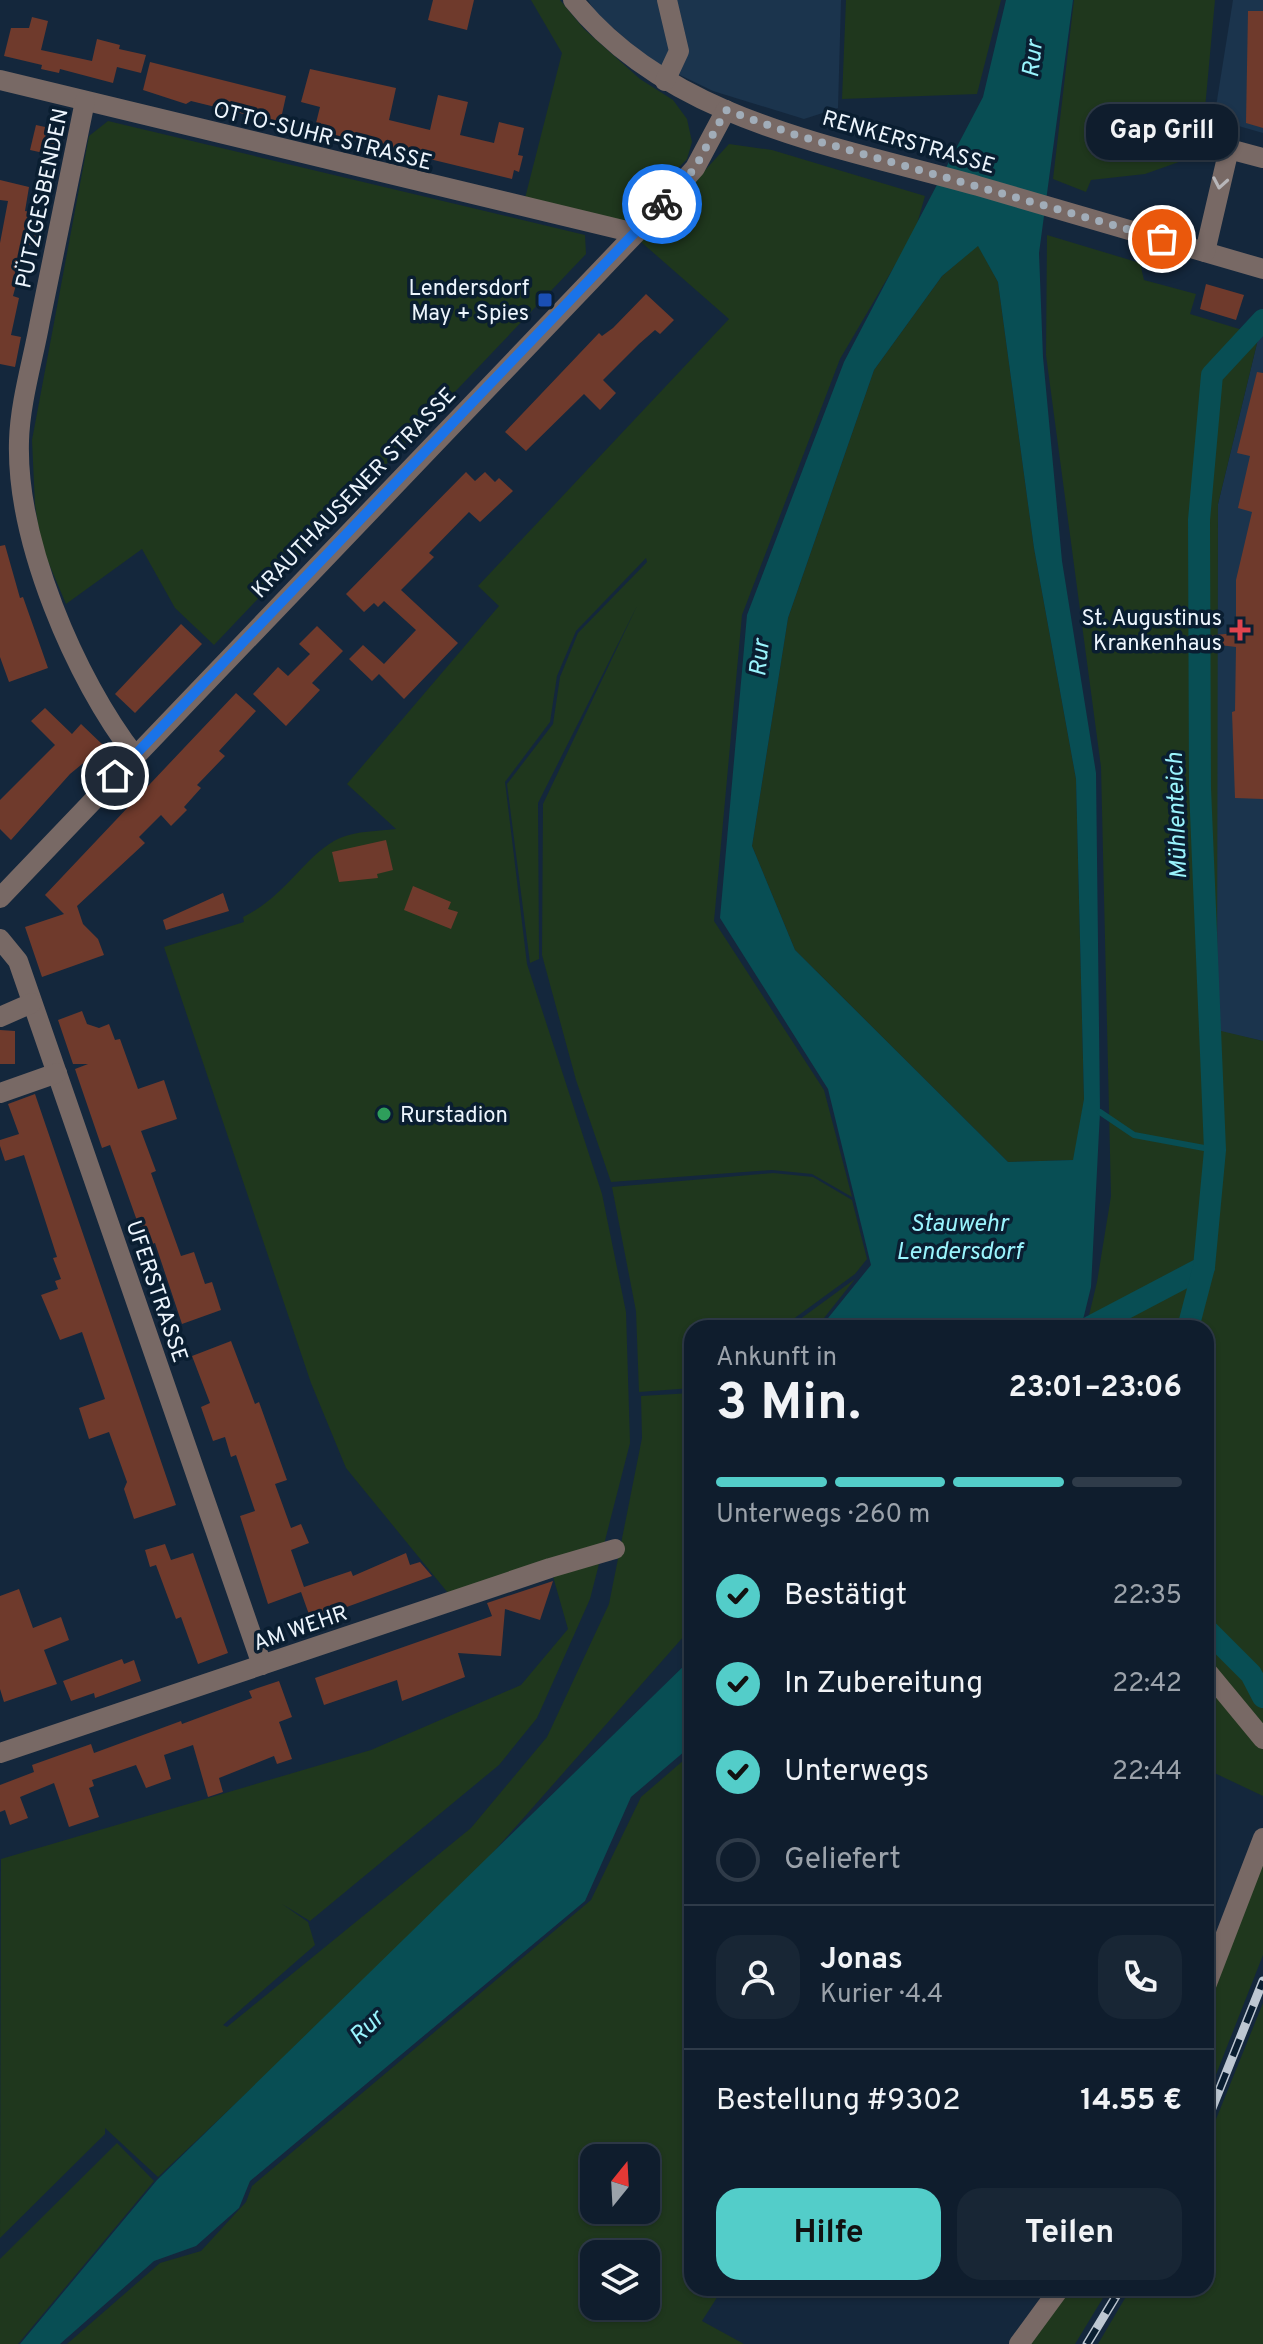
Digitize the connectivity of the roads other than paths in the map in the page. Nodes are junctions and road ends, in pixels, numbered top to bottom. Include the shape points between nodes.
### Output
1 (573, 0) edge
2 (667, 0) edge
3 (0, 80) edge
4 (665, 81) junction
5 (85, 101) junction
6 (726, 110) junction
7 (1263, 158) edge
8 (635, 233) junction
9 (1205, 252) junction
10 (1263, 269) edge
11 (135, 756) junction
12 (0, 898) edge
13 (0, 939) edge
14 (32, 1003) junction
15 (0, 1017) edge
16 (57, 1073) junction
17 (0, 1093) edge
18 (615, 1549) dead end
19 (262, 1665) junction
20 (1214, 1680) edge
21 (1263, 1739) edge
22 (0, 1753) edge
23 (1263, 1838) edge
24 (1214, 1965) edge
25 (1054, 2296) edge
26 (1019, 2344) edge

1 - 4 street, RENKERSTRASSE via 627,56
2 - 4 street via 679,51
3 - 5 street, OTTO-SUHR-STRASSE
4 - 6 street, RENKERSTRASSE
5 - 8 street, OTTO-SUHR-STRASSE
5 - 11 street, PÜTZGESBENDEN via 31,368 20,465 35,551 81,672
6 - 8 street, KRAUTHAUSENER STRASSE via 695,168
6 - 9 street, RENKERSTRASSE via 796,135
7 -> 9 street via 1229,149
8 - 11 street, KRAUTHAUSENER STRASSE
9 - 10 street, RENKERSTRASSE
11 - 12 street, KRAUTHAUSENER STRASSE
13 - 14 street, UFERSTRASSE via 18,961
14 - 15 street
14 - 16 street, UFERSTRASSE
16 - 17 street
16 - 19 street, UFERSTRASSE
18 - 19 street, AM WEHR
19 - 22 street, AM WEHR
20 - 21 street
23 - 24 street
25 - 26 street

